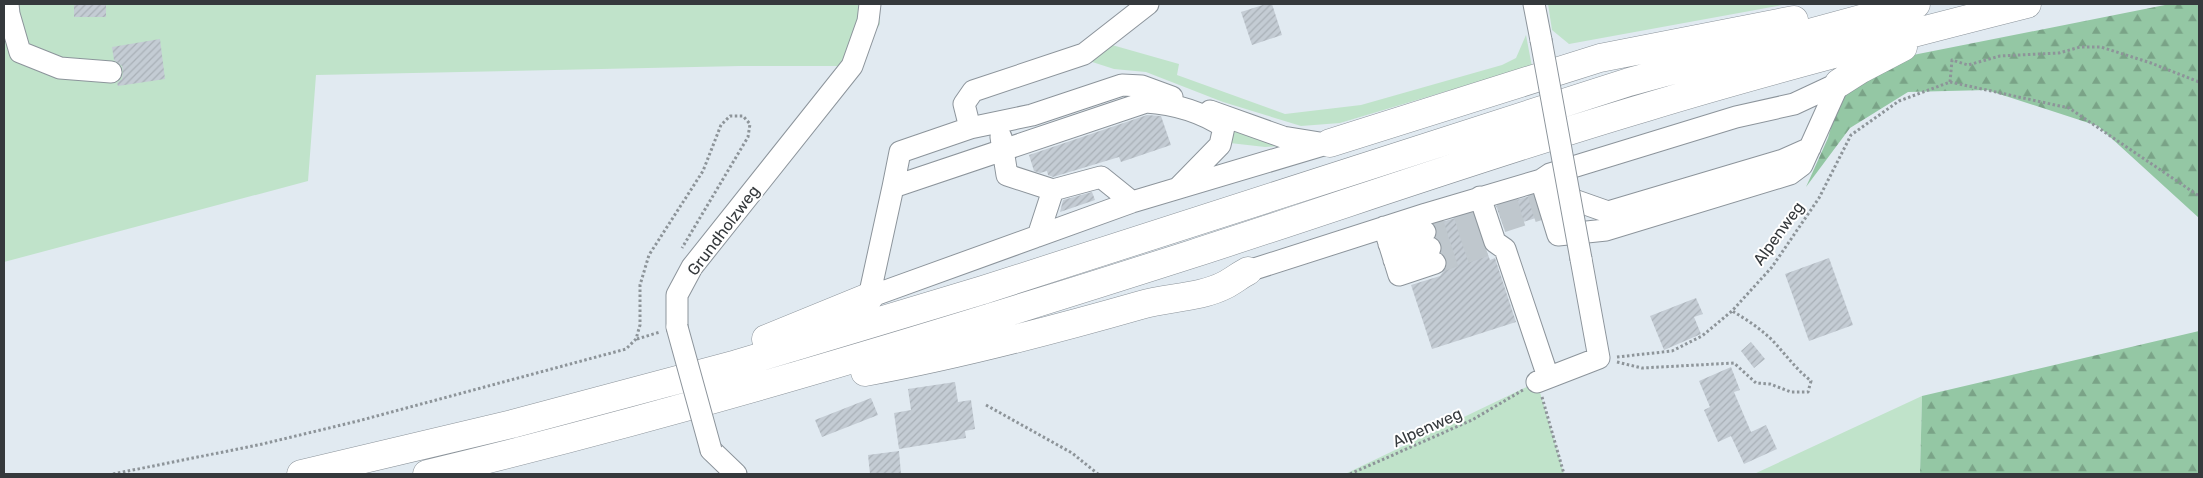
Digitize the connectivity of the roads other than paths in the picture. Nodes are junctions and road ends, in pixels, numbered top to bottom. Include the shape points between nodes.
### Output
1 (8, 4) edge
2 (870, 4) edge
3 (1148, 4) edge
4 (1534, 4) edge
5 (1884, 4) edge
6 (1916, 4) edge
7 (2027, 4) edge
8 (1955, 22) junction
9 (111, 72) dead end
10 (1839, 83) junction
11 (998, 122) junction
12 (970, 128) junction
13 (1330, 144) junction
14 (1810, 147) junction
15 (1003, 149) junction
16 (893, 186) junction
17 (1179, 187) junction
18 (1053, 190) junction
19 (1545, 196) junction
20 (1132, 202) junction
21 (1608, 212) junction
22 (1488, 222) junction
23 (1630, 223) junction
24 (1038, 236) junction
25 (1389, 243) junction
26 (1248, 271) joint
27 (869, 297) junction
28 (614, 398) junction
29 (725, 398) junction
30 (302, 474) edge
31 (427, 474) edge
32 (736, 474) edge

1 - 9 street via 20,52 60,68
2 - 32 street, Grundholzweg, bridge via 868,22 852,66 692,267 677,295 677,327 711,450
3 - 12 street via 1084,54 973,91 964,104
4 - 22 street, bridge via 1599,358 1543,380 1508,256
5 - 13 highway via 1600,58
6 - 28 highway via 1629,82 983,290
7 - 8 highway
8 - 10 highway
8 - 29 highway via 1646,107 1001,315
10 - 14 street
10 - 19 street via 1794,104 1736,117 1550,174
11 - 12 street
11 - 13 street via 1032,115 1122,85 1142,86 1283,137
11 - 15 street
12 - 16 street via 900,152
13 - 17 street
14 - 21 street via 1783,160
14 - 23 street via 1802,165 1790,174
15 - 16 street
15 - 17 street via 1146,102 1171,103 1208,116 1224,126 1220,145
15 - 18 street via 1007,175
16 - 27 street
17 - 20 street
18 - 20 street via 1102,177
18 - 24 street
19 - 21 street
19 - 22 street via 1494,194
19 - 23 street via 1558,235 1606,230
20 - 24 street
21 - 23 street
22 - 25 street
24 - 27 street
25 - 25 street via 1430,247 1399,275
25 - 26 street
26 - 29 highway via 1225,285 1190,296 1163,298 1072,325 915,363
27 - 28 highway
28 - 30 highway
29 - 31 highway

